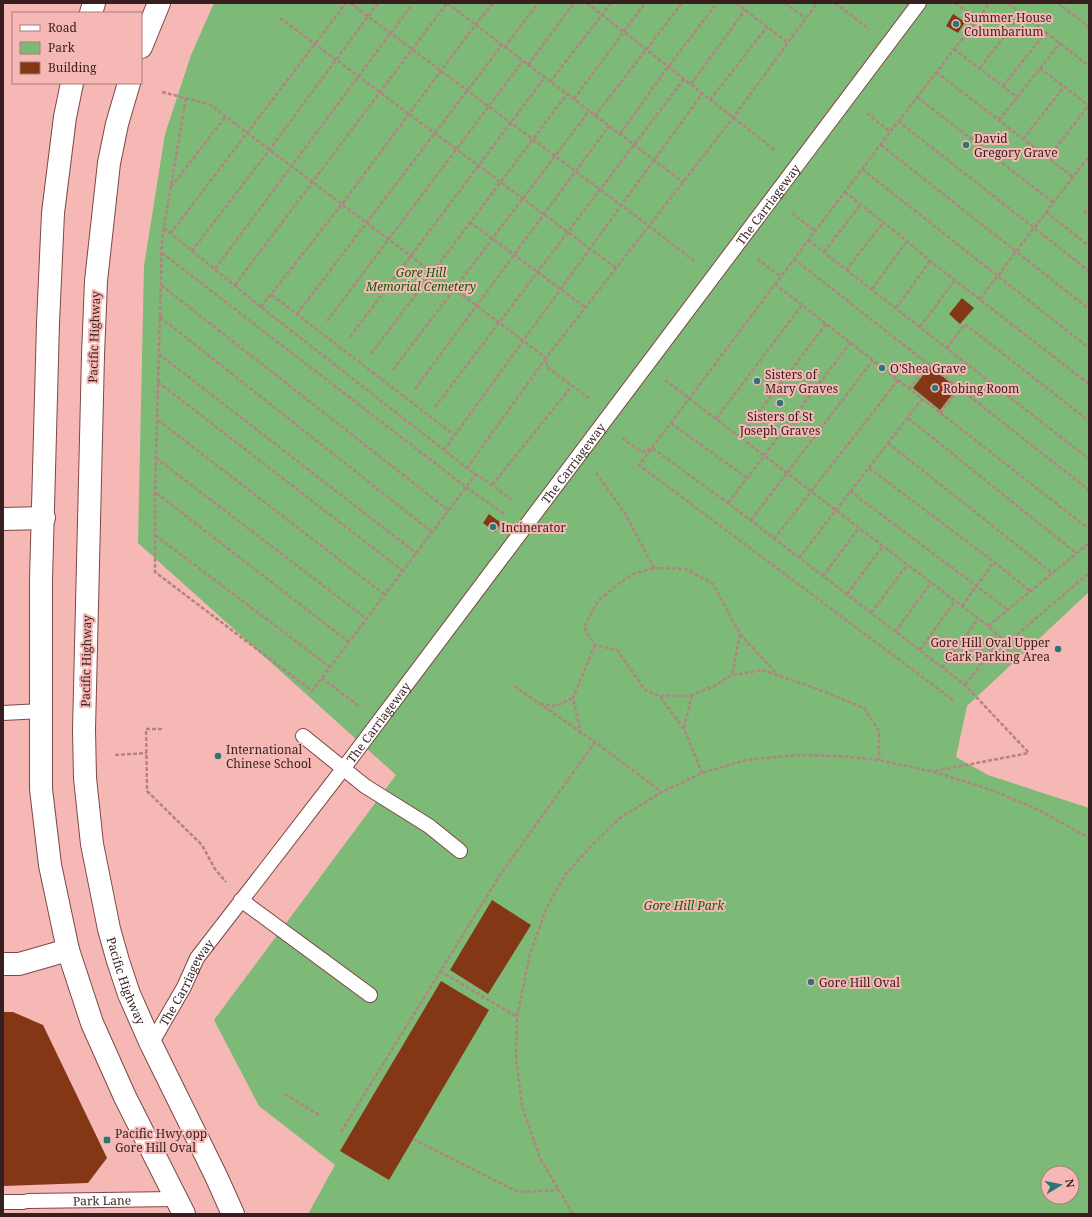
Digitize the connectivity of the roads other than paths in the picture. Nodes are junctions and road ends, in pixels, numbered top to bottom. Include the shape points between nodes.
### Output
1 (159, 3) edge
2 (919, 3) edge
3 (142, 45) edge
4 (72, 84) edge
5 (129, 84) edge
6 (44, 518) junction
7 (3, 519) edge
8 (42, 711) junction
9 (3, 712) edge
10 (303, 736) dead end
11 (343, 769) junction
12 (460, 850) dead end
13 (241, 900) junction
14 (68, 950) junction
15 (3, 964) edge
16 (370, 995) dead end
17 (151, 1044) junction
18 (3, 1202) edge
19 (180, 1207) edge
20 (234, 1214) edge

1 - 3 main road
2 - 11 lane, The Carriageway
4 - 6 main road via 53,213
5 - 17 main road, Pacific Highway via 109,163 96,281 84,730 85,778 92,844 109,929 129,994
6 - 7 main road
6 - 8 main road
8 - 9 lane
8 - 14 main road via 41,789 50,865
10 - 11 lane
11 - 12 lane via 365,786 429,826
11 - 13 lane, The Carriageway
13 - 16 lane
13 - 17 lane, The Carriageway via 197,958 184,987
14 - 15 main road via 19,964
14 - 19 main road via 95,1029 125,1097
17 - 20 main road, Pacific Highway
18 - 19 lane, Park Lane

